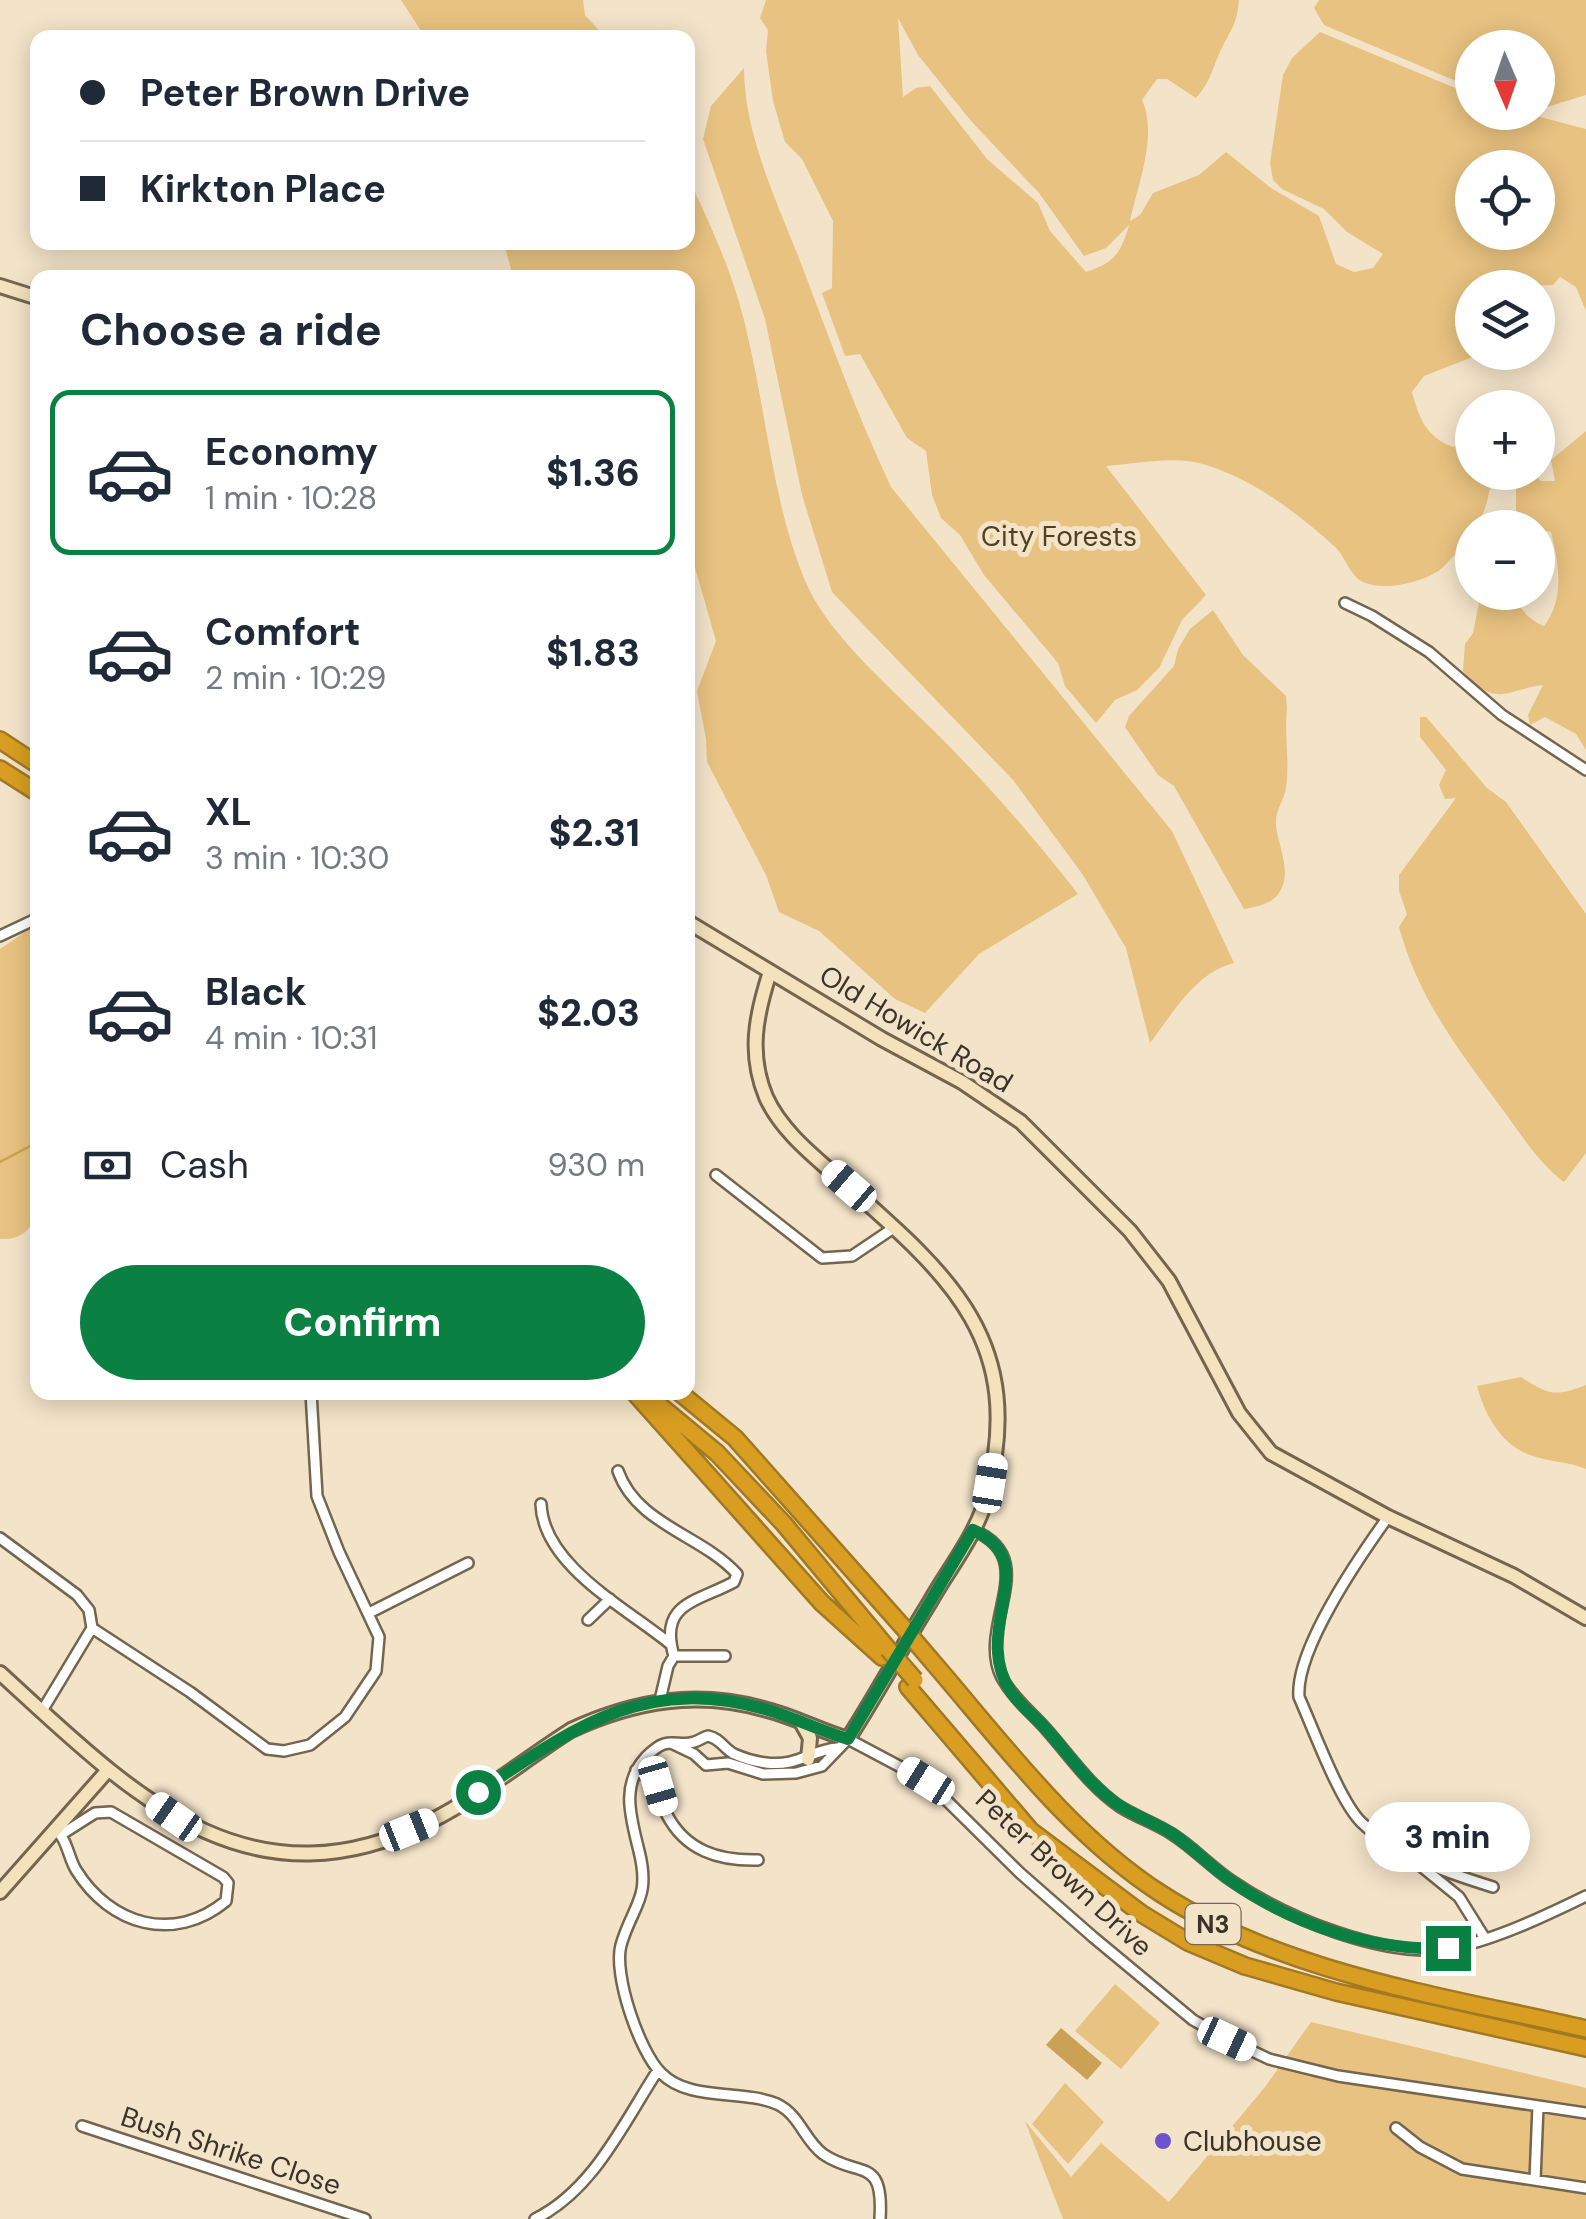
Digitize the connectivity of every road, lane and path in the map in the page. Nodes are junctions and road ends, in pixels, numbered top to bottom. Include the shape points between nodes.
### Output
1 (0, 286) edge
2 (30, 295) edge
3 (1345, 604) dead end
4 (0, 740) edge
5 (30, 760) edge
6 (0, 769) edge
7 (1586, 770) edge
8 (30, 788) edge
9 (30, 922) edge
10 (695, 926) edge
11 (0, 936) edge
12 (770, 972) junction
13 (716, 1175) dead end
14 (895, 1228) junction
15 (311, 1400) edge
16 (641, 1400) edge
17 (654, 1400) edge
18 (689, 1400) edge
19 (618, 1472) dead end
20 (541, 1504) dead end
21 (1388, 1517) junction
22 (973, 1530) junction
23 (0, 1538) edge
24 (468, 1562) dead end
25 (610, 1599) junction
26 (369, 1614) junction
27 (1586, 1618) edge
28 (588, 1620) dead end
29 (92, 1628) junction
30 (669, 1643) junction
31 (885, 1653) junction
32 (674, 1656) junction
33 (725, 1656) dead end
34 (0, 1673) edge
35 (660, 1700) junction
36 (42, 1711) junction
37 (801, 1722) junction
38 (672, 1743) junction
39 (842, 1744) junction
40 (808, 1759) junction
41 (108, 1770) junction
42 (636, 1770) junction
43 (58, 1832) junction
44 (1397, 1848) junction
45 (758, 1860) dead end
46 (1493, 1888) dead end
47 (0, 1892) edge
48 (1586, 1896) edge
49 (1484, 1937) junction
50 (1586, 2029) edge
51 (1586, 2048) edge
52 (658, 2070) junction
53 (1538, 2106) junction
54 (1586, 2113) edge
55 (82, 2126) dead end
56 (1396, 2128) dead end
57 (1535, 2180) junction
58 (1586, 2188) edge
59 (365, 2219) edge
60 (535, 2219) edge
61 (880, 2219) edge

1 - 2 street
3 - 7 street via 1429,652 1502,716
4 - 5 highway
6 - 8 highway
9 - 11 street
10 - 12 street, Old Howick Road
12 - 14 street via 755,1031 768,1101 802,1146
12 - 21 street, Old Howick Road via 1021,1122 1130,1231 1169,1281 1262,1445
13 - 14 street via 822,1258 852,1256
14 - 22 street via 970,1310 989,1359 998,1431 986,1501
15 - 26 street via 317,1496
16 - 31 highway via 822,1603
17 - 31 highway, N3 via 718,1454 784,1524
18 - 50 highway, N3, bridge via 735,1438 1054,1802 1156,1891 1258,1946
19 - 30 street via 632,1497 737,1574 734,1582 676,1612
20 - 25 street via 557,1550
21 - 27 street, Old Howick Road
21 - 44 street via 1338,1596 1298,1684 1353,1812
22 - 39 street
22 - 49 street via 996,1543 1006,1560 996,1642 1004,1680 1116,1804 1170,1832 1230,1880 1307,1924 1427,1949
23 - 29 street via 77,1595
24 - 26 street
25 - 28 street
25 - 30 street
26 - 29 street via 379,1637 376,1672 345,1718 310,1745 284,1751 267,1749
29 - 36 street
30 - 32 street
31 - 51 highway, N3, bridge via 1038,1829 1088,1875 1188,1942 1336,1992
32 - 33 street
32 - 35 street
34 - 36 street, Peter Brown Drive
35 - 37 street, Peter Brown Drive via 737,1703
35 - 41 street, Peter Brown Drive via 571,1730 431,1821 330,1852 270,1850 205,1834
36 - 41 street, Peter Brown Drive
37 - 39 street, Peter Brown Drive
37 - 40 street via 810,1738
38 - 39 street via 706,1765 728,1763 780,1776 822,1766
38 - 40 street via 712,1736 734,1754 766,1763
38 - 42 street via 654,1750
39 - 40 street
39 - 53 street, Peter Brown Drive via 926,1781 1106,1948 1193,2020 1227,2039 1291,2066
41 - 43 street
42 - 45 street via 652,1778 670,1819 700,1848 722,1860
42 - 52 street via 628,1801 645,1880 622,1942 619,1972
43 - 43 street via 110,1812 224,1877 226,1901 192,1920 144,1925 92,1890
43 - 47 street
44 - 46 street
44 - 49 street via 1459,1897
48 - 49 street
52 - 60 street via 590,2175
52 - 61 street via 680,2086 763,2100 791,2113 822,2153 875,2178
53 - 54 street, Peter Brown Drive
53 - 57 street
55 - 59 street, Bush Shrike Close
56 - 57 street via 1462,2168
57 - 58 street

